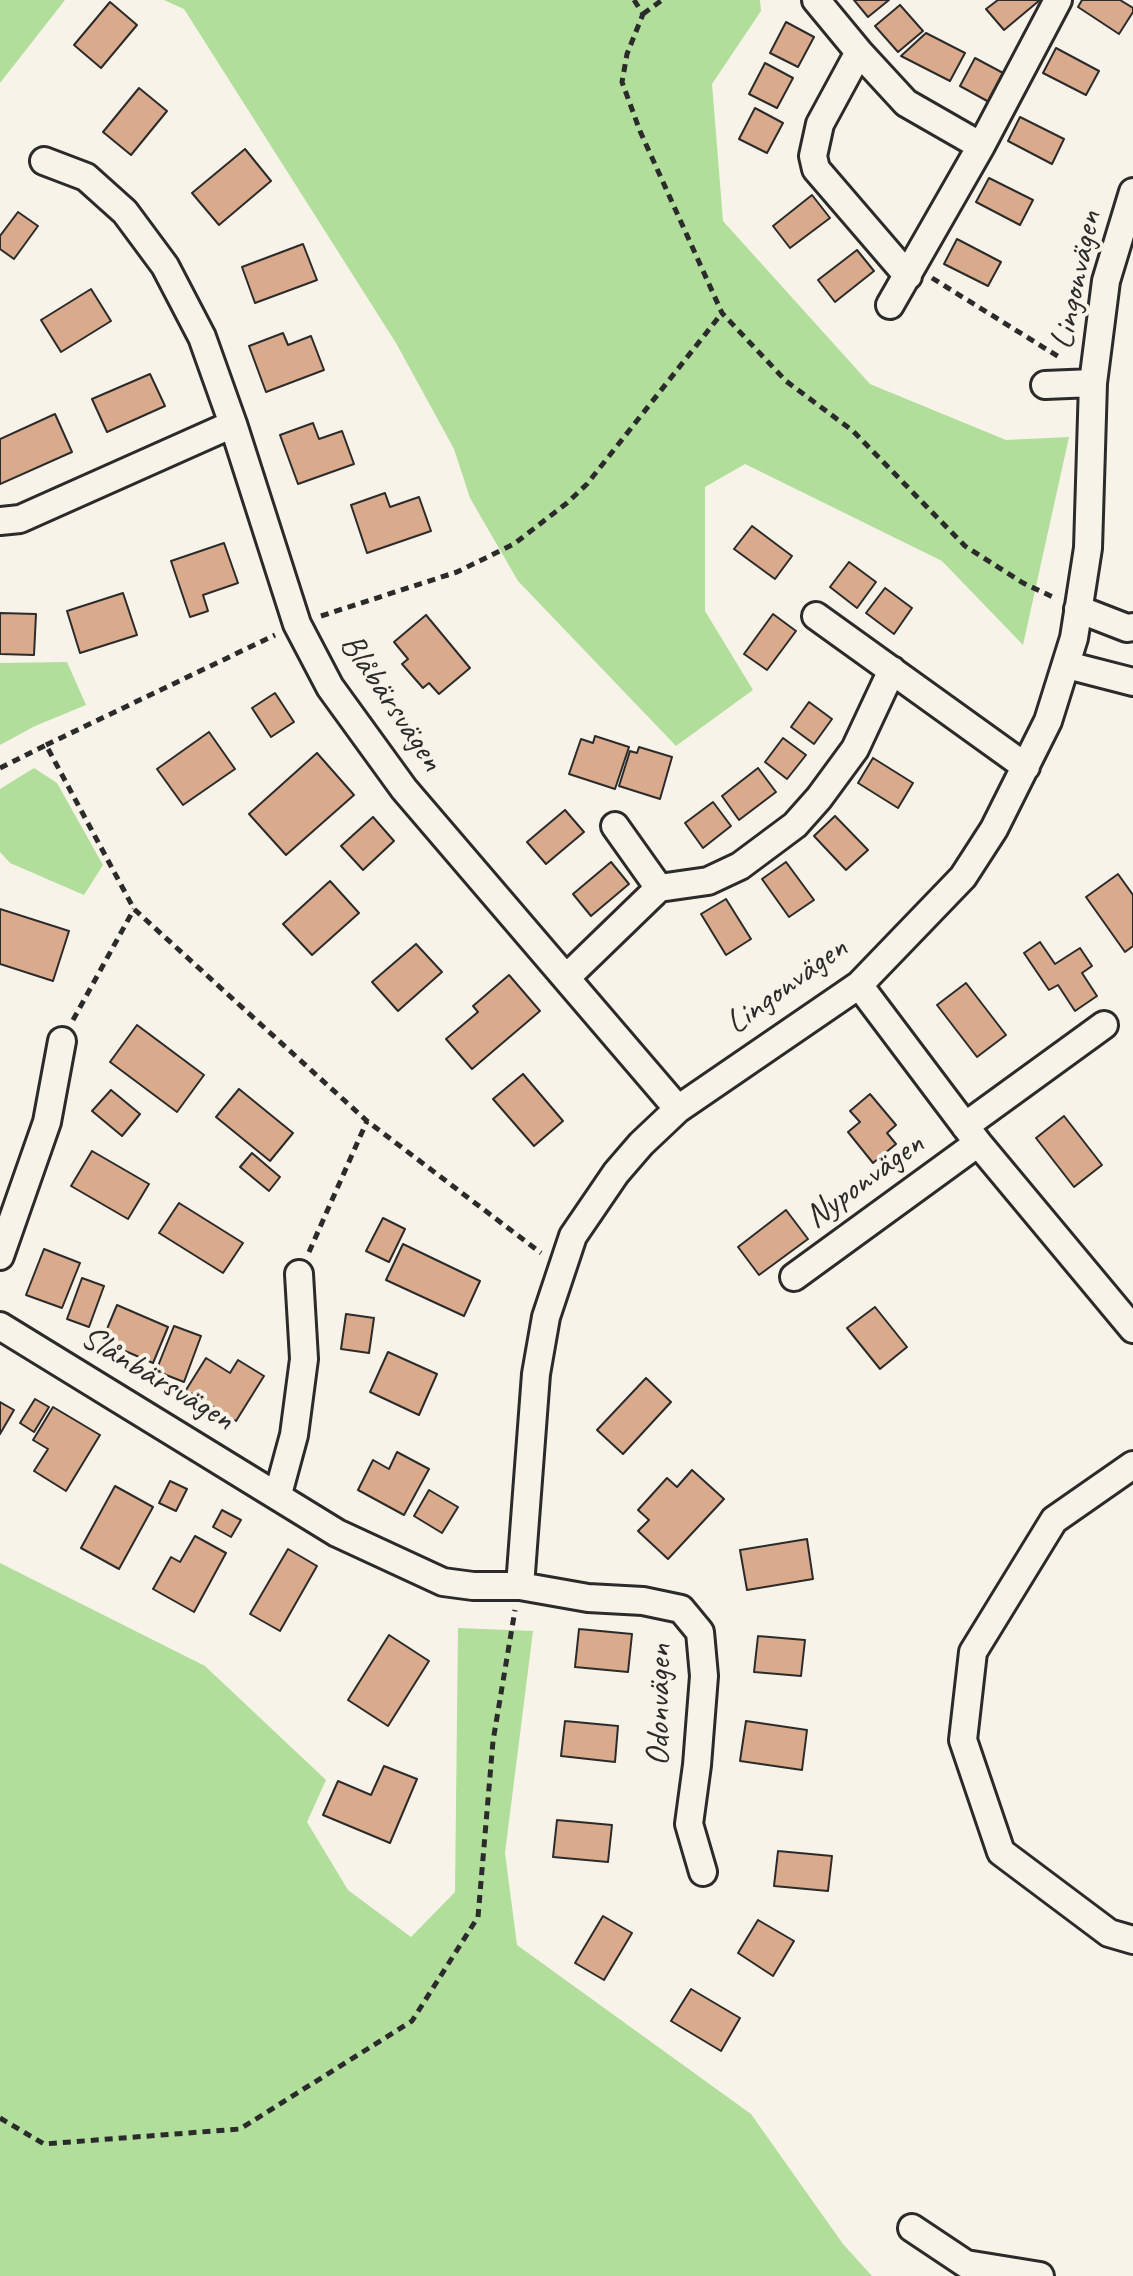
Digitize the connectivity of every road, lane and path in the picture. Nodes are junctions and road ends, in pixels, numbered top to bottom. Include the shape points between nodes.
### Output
1 (634, 0) edge
2 (662, 0) edge
3 (816, 0) edge
4 (1058, 0) edge
5 (643, 14) junction
6 (859, 52) junction
7 (981, 146) junction
8 (44, 161) dead end
9 (1133, 192) edge
10 (911, 272) junction
11 (890, 305) dead end
12 (722, 313) junction
13 (1055, 377) joint
14 (1093, 383) junction
15 (233, 424) junction
16 (0, 521) edge
17 (1078, 609) junction
18 (816, 616) dead end
19 (297, 624) junction
20 (1133, 627) edge
21 (1067, 665) junction
22 (892, 670) junction
23 (1133, 682) edge
24 (46, 745) junction
25 (1026, 767) junction
26 (0, 768) edge
27 (615, 826) dead end
28 (659, 888) junction
29 (134, 909) junction
30 (566, 978) junction
31 (859, 985) junction
32 (1104, 1025) dead end
33 (62, 1041) joint
34 (678, 1109) junction
35 (367, 1121) junction
36 (972, 1135) junction
37 (0, 1256) edge
38 (561, 1268) junction
39 (299, 1274) joint
40 (794, 1277) dead end
41 (0, 1326) edge
42 (1133, 1329) edge
43 (1133, 1465) edge
44 (278, 1494) junction
45 (520, 1586) junction
46 (703, 1872) dead end
47 (1133, 1940) edge
48 (0, 2118) edge
49 (912, 2228) dead end
50 (1040, 2276) edge

1 - 5 path
2 - 5 path
3 - 6 street
4 - 7 street
5 - 12 path via 622,82
6 - 7 street via 906,103
6 - 10 street via 820,124 813,156 816,169
7 - 10 street
8 - 15 street, Blåbärsvägen via 86,177 125,212 165,266 202,337
9 - 14 street, Lingonvägen via 1106,281
10 - 11 street
10 - 13 path via 1058,355
12 - 17 path via 786,381 853,431 965,546 1023,583
12 - 19 path via 587,484 514,544 457,572
13 - 14 street, Lingonvägen
14 - 17 street, Lingonvägen via 1088,548
15 - 16 street via 20,519
15 - 19 street, Blåbärsvägen
17 - 20 street
17 - 21 street, Lingonvägen
18 - 22 street
19 - 24 path
19 - 30 street, Blåbärsvägen via 330,687 384,764
21 - 23 street
21 - 25 street, Lingonvägen
22 - 25 street
22 - 28 street via 855,749 795,825 730,871 708,881
24 - 26 path
24 - 29 path
25 - 31 street, Lingonvägen via 963,877
27 - 28 street
28 - 30 street
29 - 33 path
29 - 35 path
30 - 34 street, Blåbärsvägen
31 - 34 street, Lingonvägen
31 - 36 street, Nyponvägen
32 - 36 street, Nyponvägen
33 - 37 street via 47,1122
34 - 38 street, Lingonvägen via 616,1173 573,1236
35 - 38 path
35 - 39 path
36 - 40 street, Nyponvägen
36 - 42 street, Nyponvägen
38 - 45 street, Lingonvägen via 536,1374
39 - 44 street via 304,1359 294,1435
41 - 44 street, Slånbärsvägen
43 - 47 street via 1054,1520 1005,1599 973,1652 963,1740 1001,1852 1109,1933
44 - 45 street, Slånbärsvägen via 337,1533 443,1582
45 - 46 street, Odonvägen via 681,1609 700,1632 704,1676 689,1824
45 - 48 path via 493,1741 478,1917 412,2021 240,2129 44,2144
49 - 50 street via 966,2264

